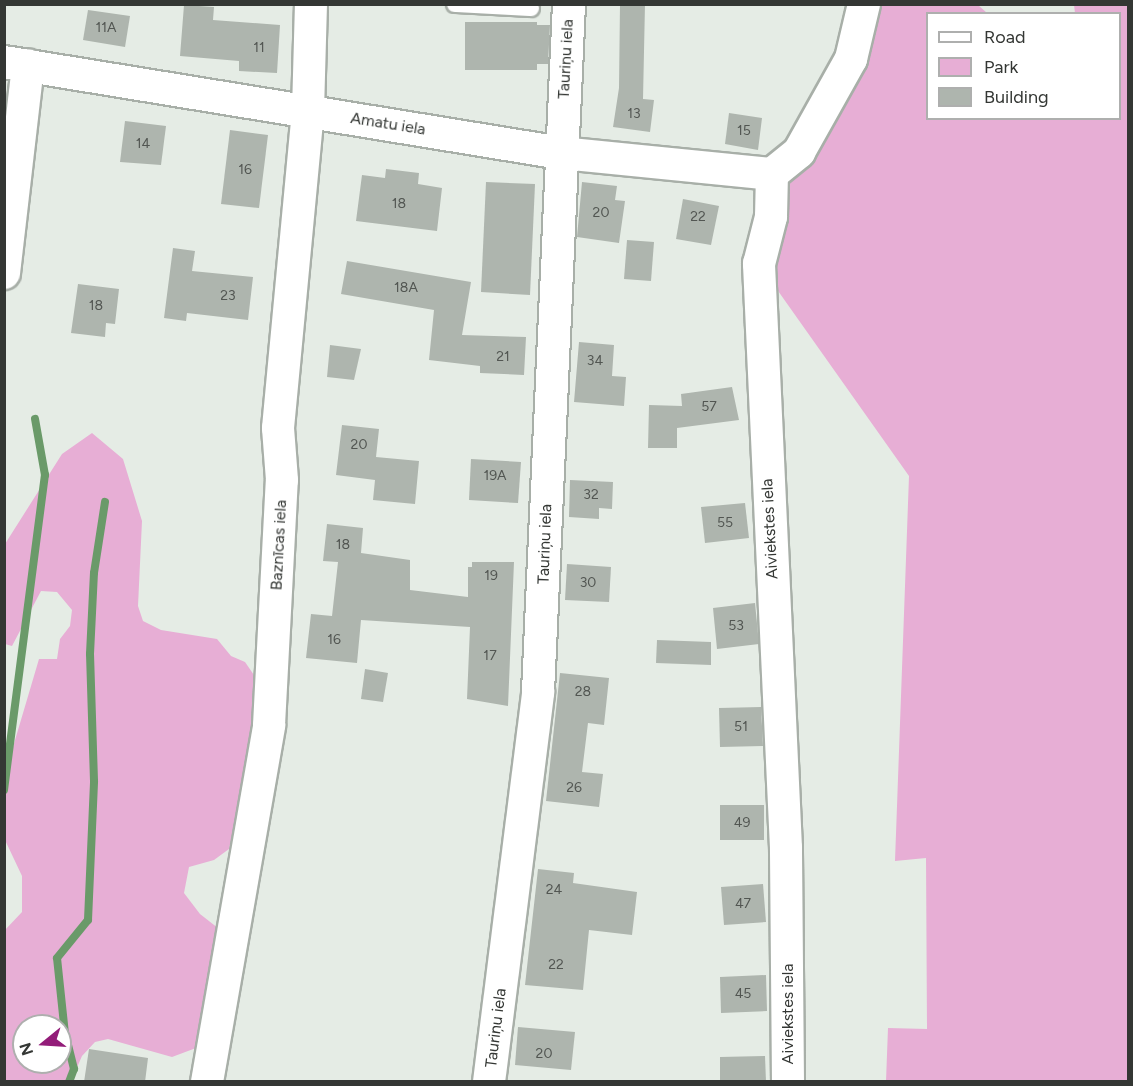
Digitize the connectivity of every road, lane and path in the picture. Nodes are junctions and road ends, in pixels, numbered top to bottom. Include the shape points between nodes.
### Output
1 (311, 4) edge
2 (454, 4) edge
3 (569, 4) edge
4 (864, 4) edge
5 (531, 8) dead end
6 (16, 63) edge
7 (308, 111) junction
8 (561, 153) junction
9 (772, 174) junction
10 (4, 273) edge
11 (207, 1082) edge
12 (489, 1082) edge
13 (788, 1082) edge

1 - 7 street, Baznīcas iela
2 - 5 lane
3 - 8 street, Tauriņu iela
4 - 9 street via 851,59 799,152
6 - 7 street, Amatu iela
6 - 10 street
7 - 8 street, Amatu iela
7 - 11 street, Baznīcas iela via 278,429 282,480 269,725
8 - 9 street, Amatu iela
8 - 12 street, Tauriņu iela via 538,692
9 - 13 street, Aiviekstes iela via 771,217 759,264 786,848

